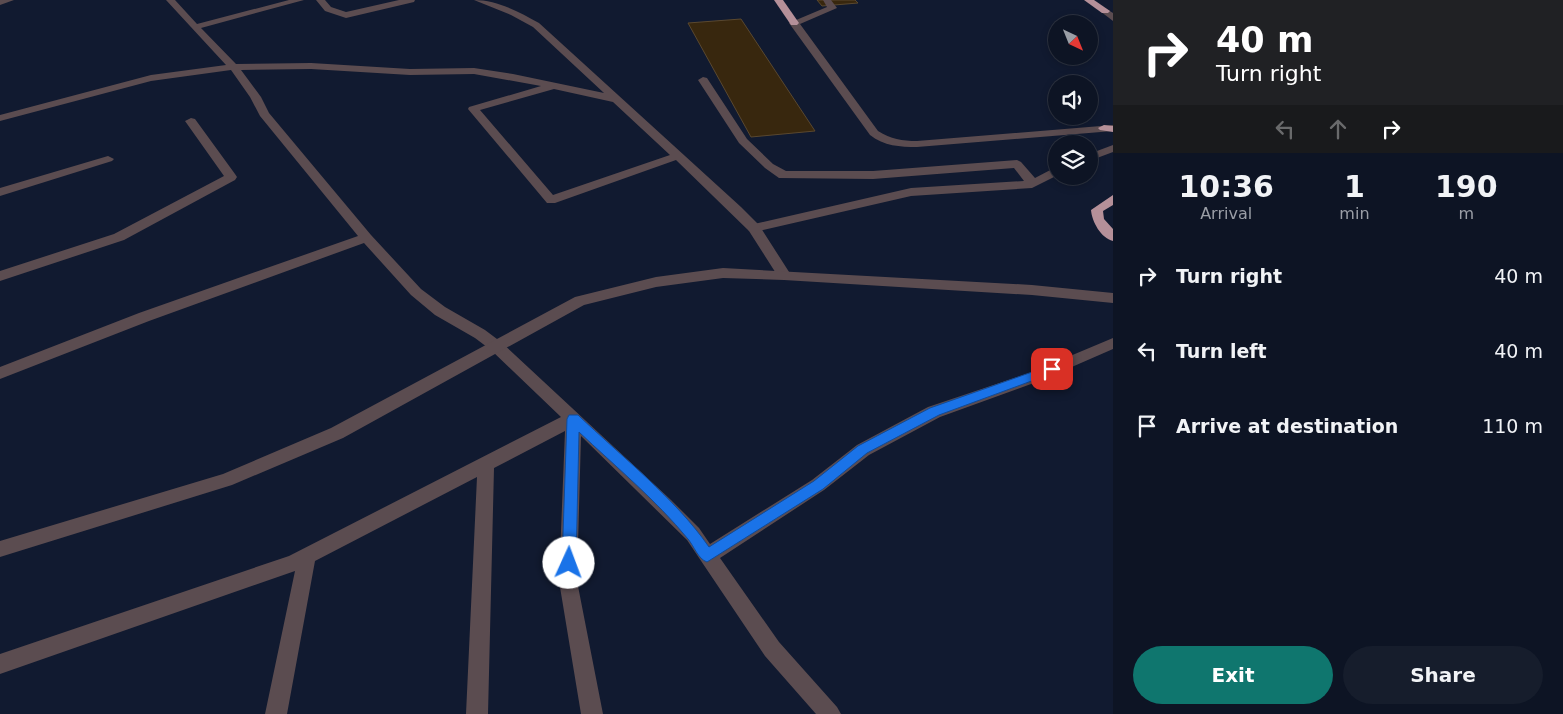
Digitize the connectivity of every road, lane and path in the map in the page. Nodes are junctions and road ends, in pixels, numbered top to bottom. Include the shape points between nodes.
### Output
1 (10, 0) edge
2 (170, 0) edge
3 (300, 0) edge
4 (320, 0) edge
5 (411, 0) edge
6 (478, 0) edge
7 (778, 0) edge
8 (827, 0) edge
9 (1088, 0) edge
10 (0, 2) edge
11 (1105, 11) joint
12 (1113, 18) edge
13 (794, 22) junction
14 (194, 27) junction
15 (233, 67) junction
16 (704, 80) dead end
17 (554, 86) junction
18 (616, 99) junction
19 (0, 118) edge
20 (191, 121) dead end
21 (1110, 128) edge
22 (1113, 148) edge
23 (1098, 154) edge
24 (678, 156) junction
25 (108, 159) dead end
26 (1048, 175) edge
27 (1032, 184) junction
28 (0, 192) edge
29 (1113, 199) edge
30 (754, 228) junction
31 (1113, 237) edge
32 (366, 238) junction
33 (784, 274) junction
34 (0, 276) edge
35 (1113, 298) edge
36 (1113, 343) edge
37 (496, 346) junction
38 (0, 373) edge
39 (573, 419) junction
40 (486, 464) junction
41 (0, 549) edge
42 (307, 556) junction
43 (707, 556) junction
44 (0, 664) edge
45 (276, 714) edge
46 (476, 714) edge
47 (592, 714) edge
48 (830, 714) edge

1 - 10 street
2 - 14 street
3 - 14 street
4 - 5 street via 328,9 346,15
6 - 18 street via 536,25
7 - 13 highway
8 - 13 street via 832,8
9 - 11 highway
11 - 12 street
13 - 21 street via 882,140 897,145 918,144
14 - 15 street
15 - 17 street via 474,71
15 - 19 street via 152,78
15 - 32 street via 257,96 264,114
16 - 27 street via 742,141 783,175 873,176 1017,164
17 - 18 street
17 - 24 street via 473,109 551,200
18 - 24 street
20 - 34 street via 231,177 119,237
22 - 23 street
24 - 30 street
25 - 28 street
26 - 27 street
27 - 30 street via 911,192
29 - 31 highway via 1097,210 1098,220
30 - 33 street
32 - 37 street via 416,292
32 - 38 street via 144,317
33 - 35 street
33 - 37 street via 723,274 656,282 580,301
36 - 43 street via 1037,376 926,416 863,450 818,485
37 - 39 street
37 - 41 street via 337,433 226,480
39 - 40 street
39 - 43 street via 665,505
39 - 47 street via 568,581
40 - 42 street
40 - 46 street
42 - 44 street
42 - 45 street
43 - 48 street via 772,649

